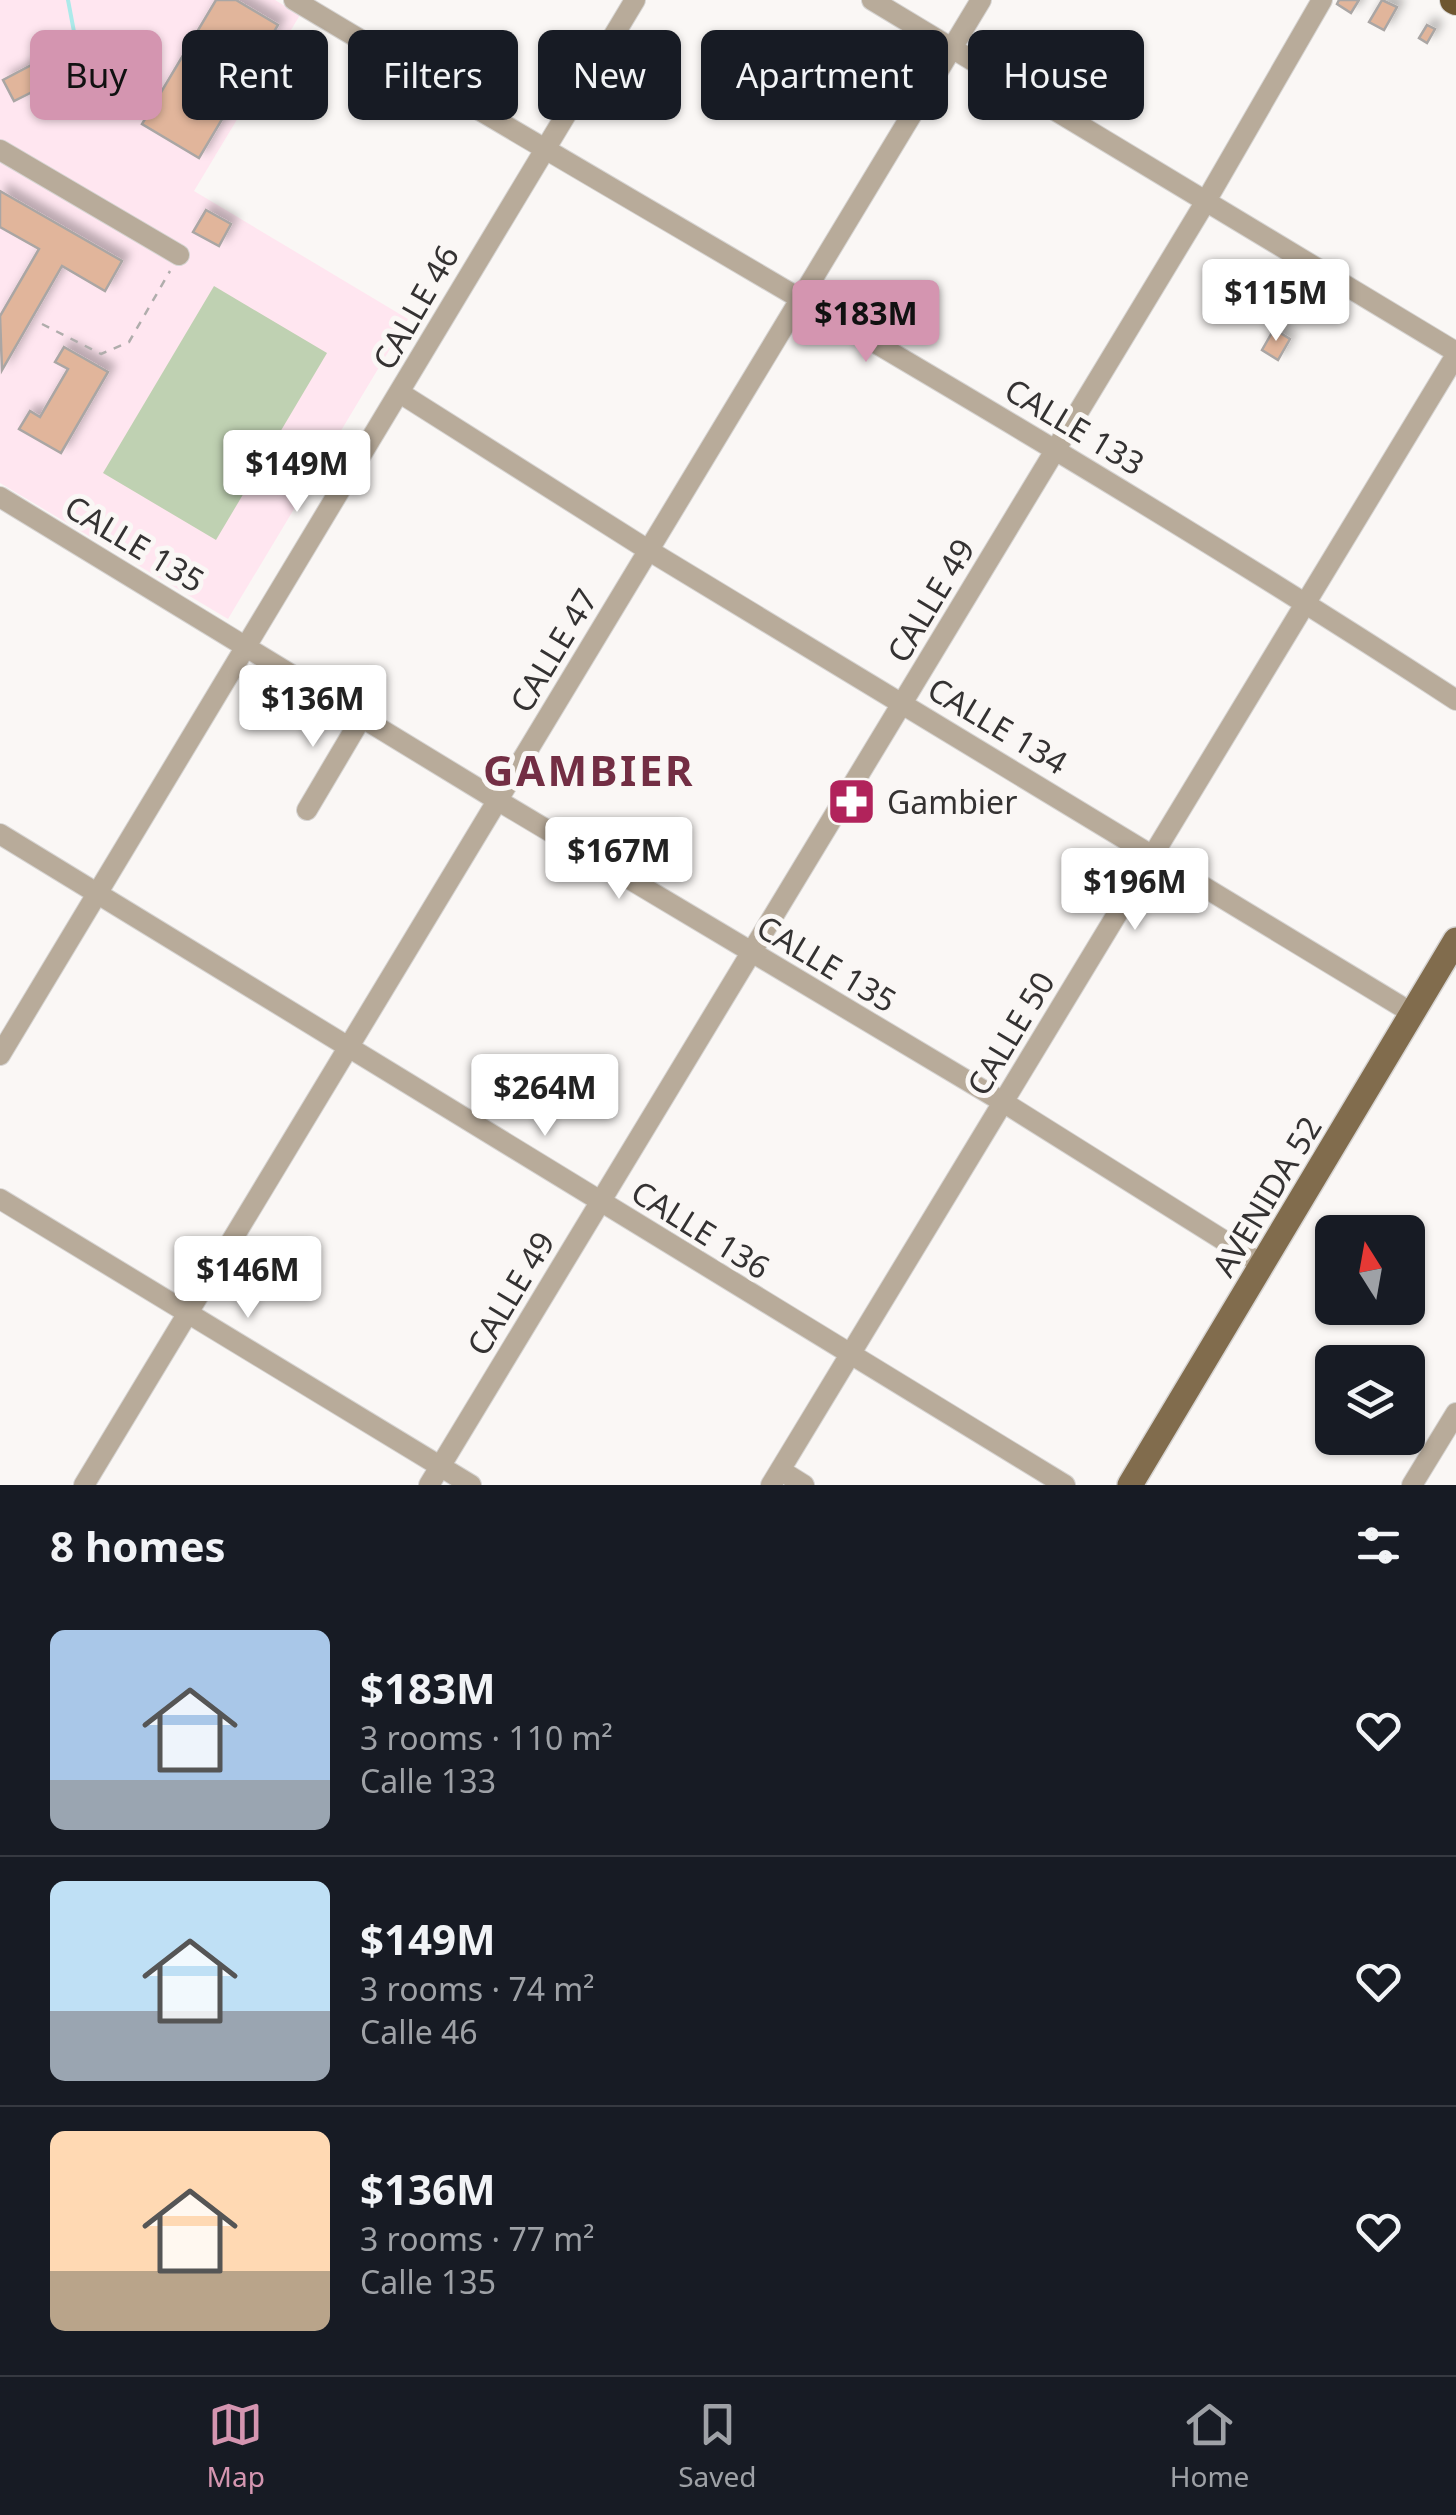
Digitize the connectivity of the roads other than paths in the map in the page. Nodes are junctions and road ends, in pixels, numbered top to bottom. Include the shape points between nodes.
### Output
1 (294, 0) edge
2 (635, 0) edge
3 (872, 0) edge
4 (980, 0) edge
5 (1322, 0) edge
6 (952, 48) junction
7 (0, 150) edge
8 (542, 150) junction
9 (1206, 201) junction
10 (179, 255) road end
11 (801, 297) junction
12 (1456, 354) edge
13 (400, 393) junction
14 (1056, 449) junction
15 (0, 497) edge
16 (648, 550) junction
17 (1306, 602) junction
18 (247, 646) junction
19 (1456, 700) edge
20 (902, 703) junction
21 (362, 717) junction
22 (497, 800) junction
23 (308, 810) dead end
24 (0, 834) edge
25 (1154, 854) junction
26 (97, 894) junction
27 (1456, 940) edge
28 (751, 952) junction
29 (1412, 1013) junction
30 (348, 1048) junction
31 (0, 1055) edge
32 (1003, 1102) junction
33 (0, 1199) edge
34 (600, 1202) junction
35 (1263, 1265) junction
36 (188, 1313) junction
37 (850, 1355) junction
38 (1456, 1413) edge
39 (435, 1476) edge
40 (775, 1478) edge
41 (84, 1485) edge
42 (470, 1485) edge
43 (804, 1485) edge
44 (1065, 1485) edge
45 (1130, 1485) edge
46 (1412, 1485) edge

1 - 8 street, CALLE 133
2 - 8 street, CALLE 46
3 - 6 street
4 - 6 street, CALLE 47
5 - 9 street, CALLE 49
6 - 9 street
6 - 11 street, CALLE 47
7 - 10 street
8 - 11 street, CALLE 133
8 - 13 street, CALLE 46
9 - 12 street
9 - 14 street, CALLE 49
11 - 14 street, CALLE 133
11 - 16 street, CALLE 47
12 - 17 street, CALLE 50
13 - 16 street, CALLE 134
13 - 18 street, CALLE 46
14 - 17 street, CALLE 133
14 - 20 street, CALLE 49
15 - 18 street, CALLE 135
16 - 20 street, CALLE 134
16 - 22 street, CALLE 47
17 - 19 street, CALLE 133
17 - 25 street, CALLE 50
18 - 21 street, CALLE 135
18 - 26 street, CALLE 46
20 - 25 street, CALLE 134
20 - 28 street, CALLE 49
21 - 22 street, CALLE 135
21 - 23 street
22 - 28 street, CALLE 135
22 - 30 street, CALLE 47
24 - 26 street, CALLE 136
25 - 29 street, CALLE 134
25 - 32 street, CALLE 50
26 - 30 street, CALLE 136
26 - 31 street, CALLE 46
27 - 29 main road, AVENIDA 52
28 - 32 street, CALLE 135
28 - 34 street, CALLE 49
29 - 35 main road, AVENIDA 52
30 - 34 street, CALLE 136
30 - 36 street, CALLE 47
32 - 35 street, CALLE 135
32 - 37 street, CALLE 50
33 - 36 street
34 - 37 street, CALLE 136
34 - 39 street, CALLE 49
35 - 45 main road, AVENIDA 52
36 - 39 street
36 - 41 street, CALLE 47
37 - 40 street, CALLE 50
37 - 44 street, CALLE 136
38 - 46 street
39 - 42 street
40 - 43 street

